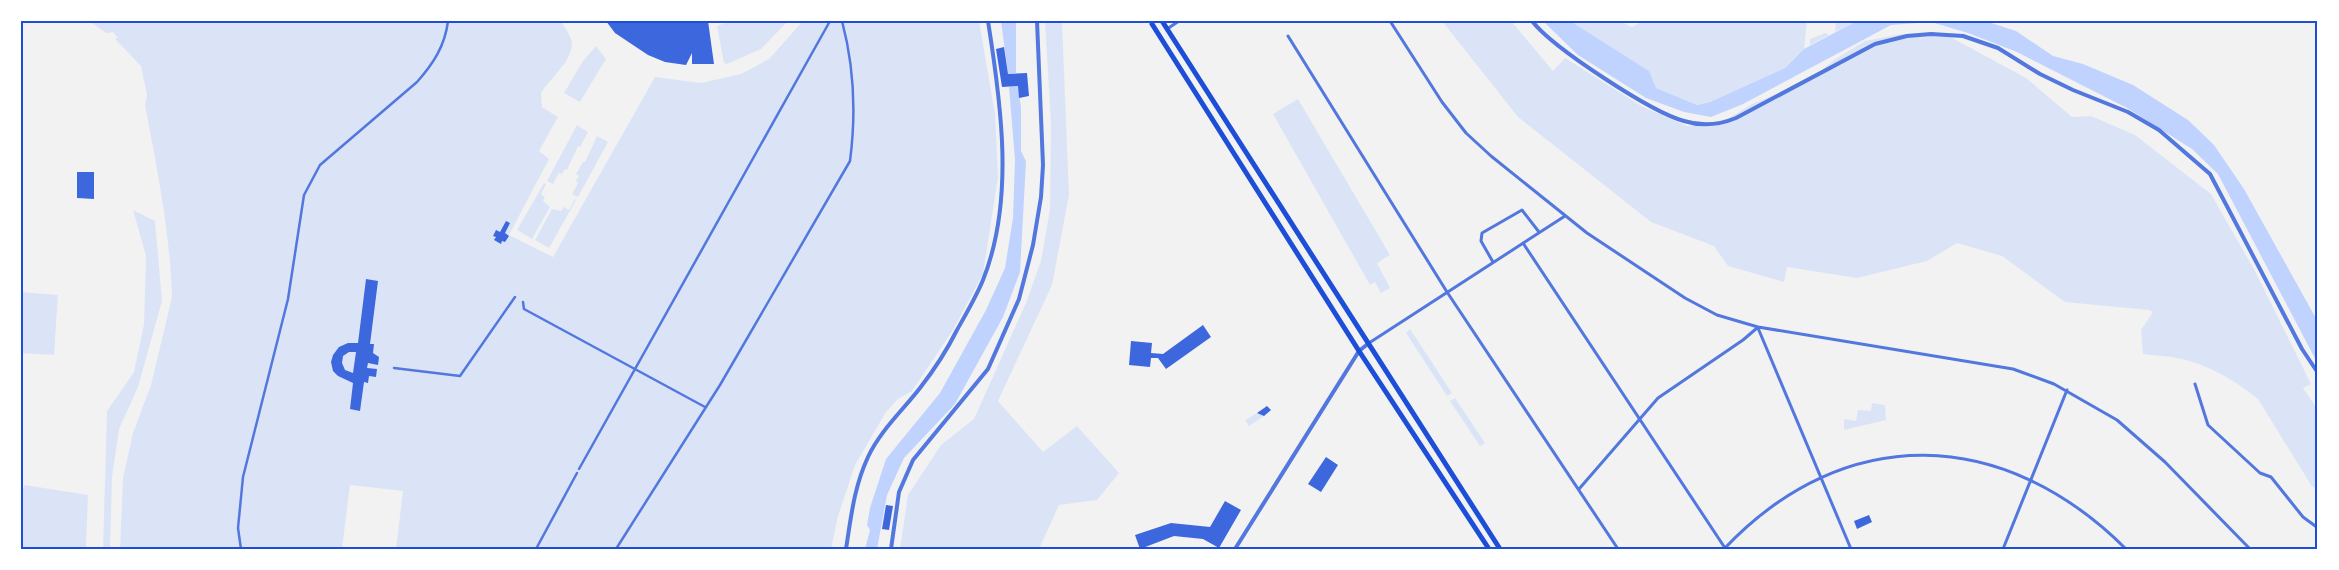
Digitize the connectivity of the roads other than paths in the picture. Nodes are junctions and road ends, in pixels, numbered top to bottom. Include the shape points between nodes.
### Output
1 (448, 21) edge
2 (830, 21) edge
3 (842, 21) edge
4 (988, 21) edge
5 (1037, 21) edge
6 (1162, 21) edge
7 (1179, 21) edge
8 (1390, 21) edge
9 (1532, 21) edge
10 (1152, 24) dead end
11 (1167, 29) junction
12 (1288, 36) dead end
13 (1189, 62) junction
14 (1179, 67) junction
15 (1271, 190) junction
16 (1263, 198) junction
17 (1564, 216) junction
18 (1539, 232) junction
19 (1523, 243) junction
20 (1493, 262) junction
21 (1447, 292) junction
22 (515, 297) dead end
23 (523, 302) dead end
24 (1758, 327) junction
25 (1369, 343) junction
26 (1359, 351) junction
27 (394, 368) dead end
28 (636, 369) junction
29 (2318, 372) edge
30 (2195, 384) dead end
31 (2067, 390) junction
32 (705, 408) junction
33 (1640, 418) junction
34 (579, 469) dead end
35 (577, 473) dead end
36 (1820, 477) junction
37 (2032, 479) junction
38 (1579, 489) junction
39 (1465, 495) junction
40 (1456, 499) junction
41 (2318, 528) edge
42 (1725, 548) edge
43 (241, 549) edge
44 (536, 549) edge
45 (616, 549) edge
46 (846, 549) edge
47 (891, 549) edge
48 (1235, 549) edge
49 (1489, 549) edge
50 (1500, 549) edge
51 (1618, 549) edge
52 (1852, 549) edge
53 (2003, 549) edge
54 (2126, 549) edge
55 (2250, 549) edge

1 - 43 street via 440,50 429,68 320,166 304,196 288,299 243,478 238,528
2 - 28 street
3 - 32 street via 849,48 853,106 854,134 850,161 785,277
4 - 46 street via 1002,135 998,217 993,247 983,279 957,331 922,386 868,456 855,488
5 - 47 street via 1043,165 1041,197 1019,299 988,369 912,460 899,492
6 - 11 main road
7 - 11 street
8 - 17 street via 1466,133
9 - 29 street via 1610,82 1650,106 1684,121 1706,125 1722,124 1736,118 1875,44 1931,34 1963,36 1998,48 2064,86 2128,112 2171,140 2210,174 2302,349
10 - 14 main road
11 - 13 main road
12 - 21 street
13 - 14 main road via 1183,61
13 - 15 main road
14 - 16 main road
15 - 16 main road
15 - 25 main road
16 - 26 main road
17 - 18 street
17 - 24 street via 1685,298 1717,315
18 - 19 street
18 - 20 street via 1522,210 1482,233 1481,242
19 - 20 street
19 - 33 street
20 - 21 street
21 - 25 street
21 - 38 street
22 - 27 street via 460,376
23 - 28 street via 524,310
24 - 31 street via 2013,369
24 - 33 street via 1658,398
24 - 36 street
25 - 26 street
25 - 39 main road
26 - 40 main road
26 - 48 street
28 - 32 street
28 - 34 street
30 - 41 street via 2208,425 2260,473 2271,477 2303,517
31 - 37 street
31 - 55 street via 2117,420 2165,462
32 - 45 street
33 - 38 street
33 - 42 street
35 - 44 street
36 - 37 street via 1880,458 1950,455 1985,462
36 - 42 street via 1783,498
36 - 52 street
37 - 53 street
37 - 54 street via 2081,511
38 - 51 street
39 - 40 main road via 1458,495
39 - 50 main road
40 - 49 main road

